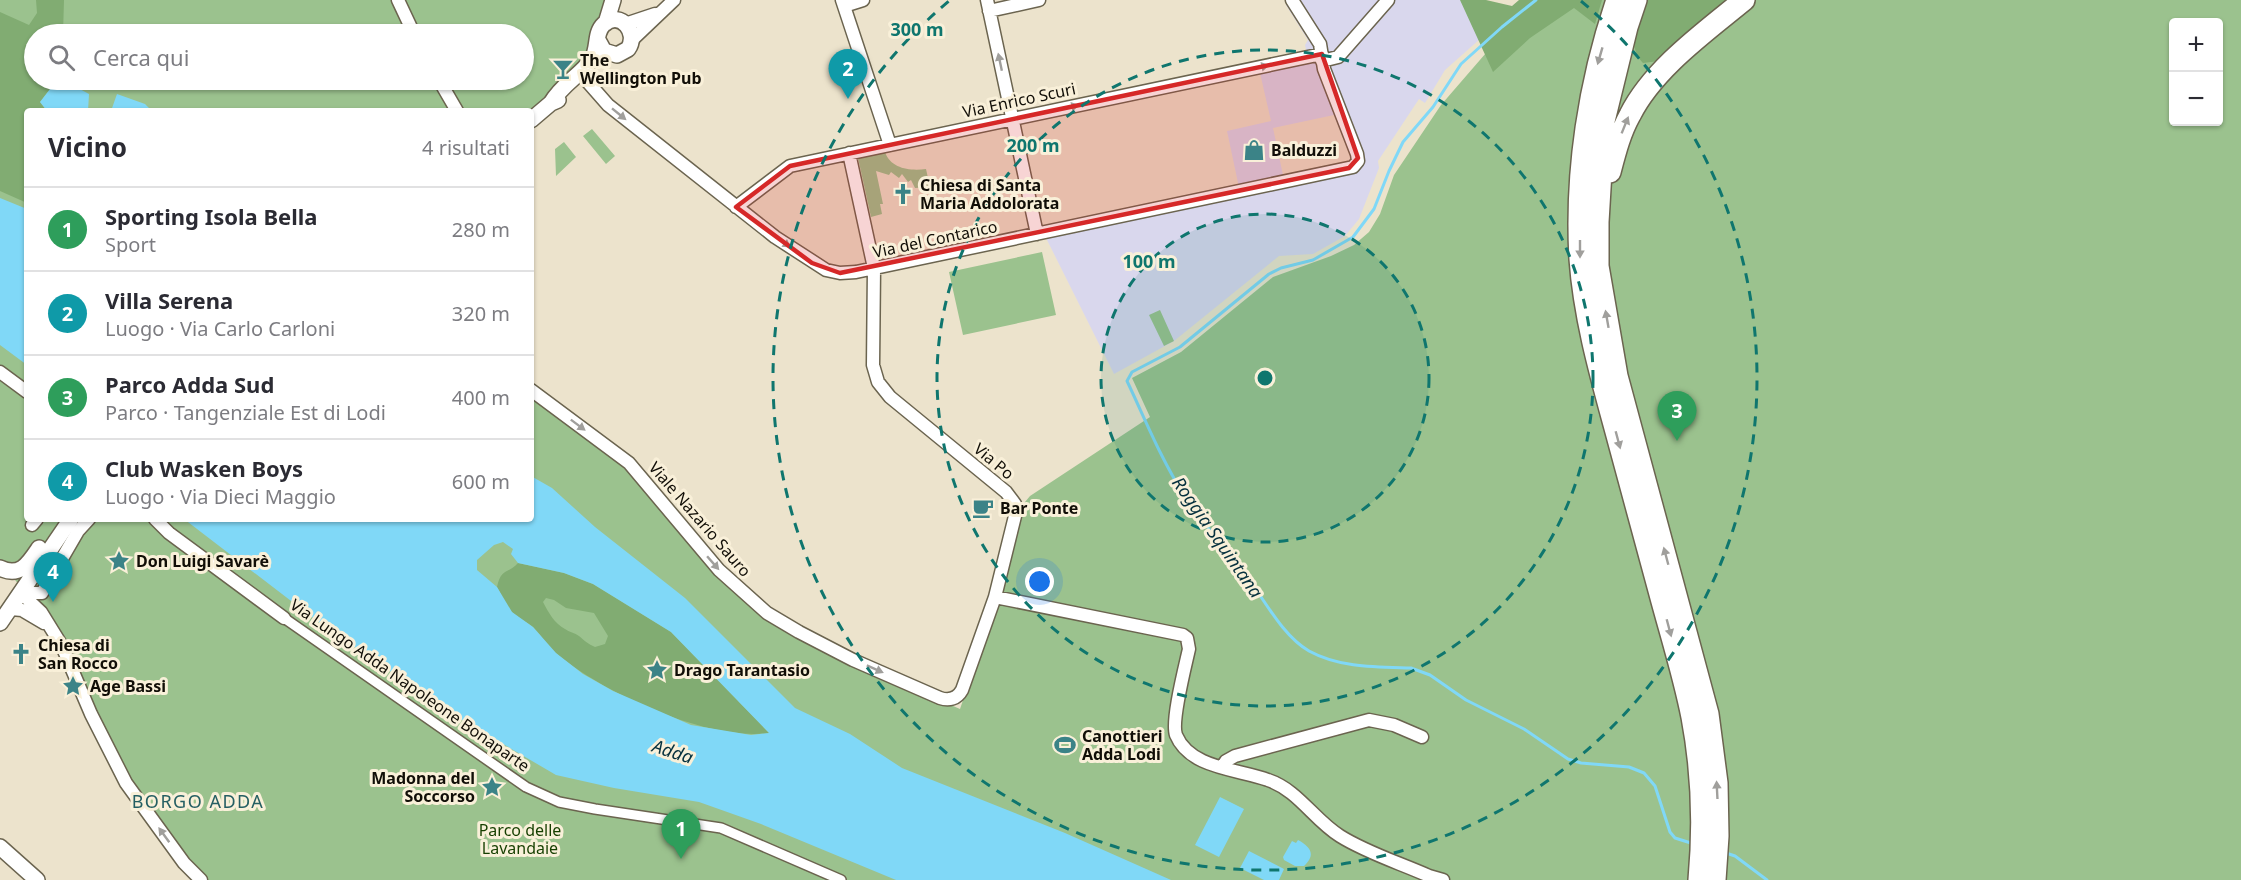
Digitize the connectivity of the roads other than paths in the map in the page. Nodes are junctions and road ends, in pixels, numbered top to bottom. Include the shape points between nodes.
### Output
1 (398, 0) edge
2 (613, 0) edge
3 (674, 0) edge
4 (863, 0) edge
5 (1039, 0) edge
6 (1292, 0) edge
7 (1388, 0) edge
8 (1617, 0) edge
9 (1636, 0) edge
10 (1744, 0) edge
11 (843, 3) edge
12 (988, 5) edge
13 (659, 13) junction
14 (617, 22) junction
15 (409, 24) edge
16 (598, 40) junction
17 (632, 40) junction
18 (614, 55) junction
19 (1322, 57) junction
20 (582, 75) junction
21 (445, 90) edge
22 (455, 108) edge
23 (534, 117) edge
24 (1012, 119) junction
25 (890, 145) junction
26 (849, 153) junction
27 (736, 207) junction
28 (1598, 222) junction
29 (1037, 234) junction
30 (874, 268) junction
31 (0, 372) edge
32 (24, 390) edge
33 (534, 392) edge
34 (58, 522) edge
35 (69, 522) edge
36 (86, 522) edge
37 (158, 522) edge
38 (0, 569) edge
39 (21, 593) junction
40 (995, 597) junction
41 (11, 609) junction
42 (284, 618) joint
43 (0, 623) edge
44 (52, 629) junction
45 (950, 699) joint
46 (1702, 725) junction
47 (1422, 737) dead end
48 (1222, 767) junction
49 (0, 847) edge
50 (1709, 849) junction
51 (37, 880) edge
52 (201, 880) edge
53 (841, 880) edge
54 (1443, 880) edge
55 (1699, 880) edge
56 (1715, 880) edge

1 - 15 street
2 - 14 street
3 - 13 street
4 - 11 street
5 - 12 street
6 - 19 street via 1316,38
7 - 19 street, Via Enrico Scuri via 1338,57
8 -> 46 highway via 1595,72 1585,135 1580,260 1603,384
9 - 28 highway via 1604,121
28 -> 10 highway via 1617,146 1630,114 1676,57
11 - 25 street
24 -> 12 street
13 - 14 street
13 - 17 street
14 - 16 street via 600,29
14 - 17 street via 631,31
16 - 18 street via 604,51
16 - 20 street via 595,54
17 - 18 street via 625,51
18 - 20 street
24 -> 19 street, Via Enrico Scuri
19 - 29 street, Via del Contarico via 1357,154 1358,161 1349,168
20 - 23 street via 557,92
20 -> 27 street, Via del Contarico via 608,105
21 - 22 street
24 - 25 street, Via Enrico Scuri
24 - 29 street
25 - 26 street, Via Enrico Scuri
26 - 27 street, Via Enrico Scuri via 785,168
26 - 30 street
27 -> 30 street, Via del Contarico via 826,270 848,273
46 -> 28 highway via 1698,669 1617,376 1598,266
29 - 30 street, Via del Contarico
30 - 40 street, Via Po via 873,355 878,382 890,397 1006,492 1015,504
31 - 32 street
33 -> 45 street, Viale Nazario Sauro via 629,463 718,570 767,613 853,660 939,698
34 - 38 street via 25,568 13,572
35 - 39 street
36 - 39 street via 42,593
37 - 42 street, Via Lungo Adda Napoleone Bonaparte
38 - 39 street
39 - 41 street
39 - 44 street
40 - 45 street, Via Po via 960,693
40 - 48 street via 1183,635 1188,649 1176,734 1193,756
41 - 43 street
41 - 44 street via 29,613
42 - 53 street, Via Lungo Adda Napoleone Bonaparte via 526,787 559,802 721,828
52 -> 44 street via 184,863 126,783
46 - 50 highway via 1717,783
47 - 48 street via 1394,724 1369,720 1235,756
48 - 54 street via 1276,783 1340,836
49 - 51 street
50 - 55 highway
50 - 56 highway

